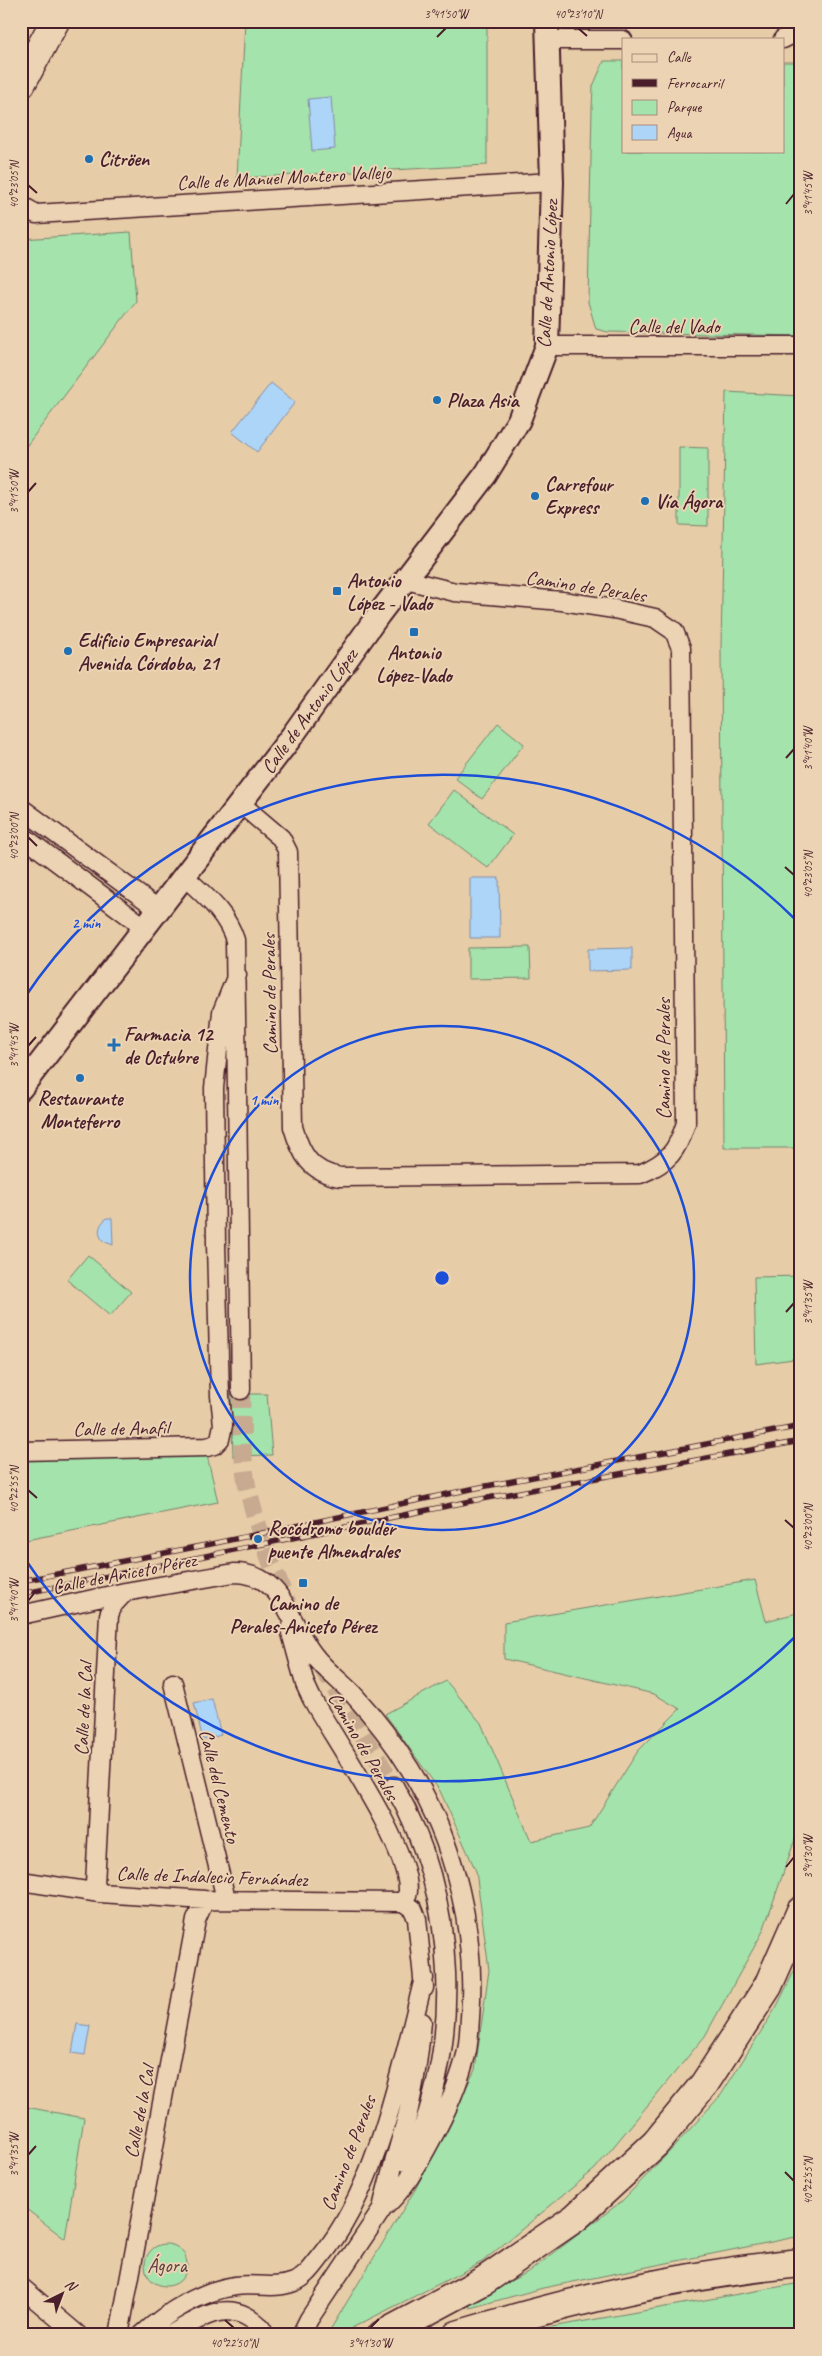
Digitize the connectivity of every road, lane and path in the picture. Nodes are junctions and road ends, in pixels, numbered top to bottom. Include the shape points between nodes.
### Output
1 (56, 21) edge
2 (801, 30) edge
3 (548, 31) edge
4 (784, 38) edge
5 (622, 40) edge
6 (21, 84) edge
7 (552, 182) junction
8 (21, 205) edge
9 (546, 346) junction
10 (801, 346) edge
11 (406, 580) junction
12 (241, 804) junction
13 (21, 808) edge
14 (21, 835) edge
15 (184, 876) junction
16 (158, 909) junction
17 (144, 927) junction
18 (236, 975) junction
19 (21, 1088) edge
20 (241, 1390) tunnel mouth
21 (220, 1438) joint
22 (21, 1451) edge
23 (234, 1573) joint
24 (125, 1592) junction
25 (21, 1615) edge
26 (290, 1615) junction
27 (173, 1683) dead end
28 (394, 1786) tunnel mouth
29 (21, 1881) edge
30 (100, 1893) junction
31 (226, 1899) junction
32 (206, 1900) junction
33 (403, 1902) junction
34 (801, 1911) edge
35 (424, 1978) junction
36 (382, 2209) junction
37 (801, 2263) edge
38 (21, 2288) edge
39 (177, 2331) edge
40 (78, 2335) edge
41 (119, 2335) edge
42 (142, 2335) edge
43 (265, 2335) edge
44 (301, 2335) edge
45 (382, 2335) edge
46 (457, 2335) edge

1 - 6 main road
2 - 4 street
3 - 5 street, Calle de Antonio López
3 - 7 street, Calle de Antonio López
7 - 8 street, Calle de Manuel Montero Vallejo via 36,214
7 - 9 street, Calle de Antonio López
9 - 10 street, Calle del Vado
9 - 11 street, Calle de Antonio López via 519,420 486,474
11 - 12 street, Calle de Antonio López
11 - 12 street, Camino de Perales via 456,592 614,609 655,618 674,631 678,639 682,648 686,1122 671,1156 640,1174 340,1177 327,1175 315,1167 300,1151 293,1126 288,852 281,838
12 - 15 street, Calle de Antonio López
13 - 16 street
14 - 17 street
15 - 16 street, Calle de Antonio López
15 - 18 street, Camino de Perales via 230,923 235,940
16 - 17 street, Calle de Antonio López
17 - 19 street, Calle de Antonio López
18 - 20 street, Camino de Perales
18 - 21 street, Camino de Perales via 222,1012 214,1088 223,1425
21 - 22 street, Calle de Anafil via 207,1447
23 - 24 street, Calle de Aniceto Pérez
23 - 26 street, Camino de Perales via 248,1573 270,1584
24 - 25 street, Calle de Aniceto Pérez
24 - 30 street, Calle de la Cal via 108,1615 95,1885
26 - 33 street, Camino de Perales via 290,1631 308,1692 392,1840 405,1874 408,1893
26 - 36 street, Camino de Perales via 313,1655 368,1710 424,1794 452,1857 468,1932 471,2004 466,2054 442,2121 408,2184
27 - 31 street, Calle del Cemento
28 - 36 street, Camino de Perales via 418,1832 434,1888 446,1959 446,2010 442,2049 423,2126 404,2173
29 - 30 street, Calle de Indalecio Fernández
30 - 32 street, Calle de Indalecio Fernández
31 - 32 street, Calle de Indalecio Fernández
31 - 33 street, Calle de Indalecio Fernández
32 - 41 street, Calle de la Cal via 196,1920
33 - 35 street, Camino de Perales via 413,1909 417,1919
34 - 45 main road via 768,1986 705,2083 656,2144 575,2218 485,2280
35 - 36 street, Camino de Perales via 417,2071
35 - 42 street, Camino de Perales via 381,2136 354,2207 328,2248 296,2282 276,2288 236,2286 208,2293 159,2319
36 - 44 street, Camino de Perales
37 - 46 main road via 744,2268 628,2289
38 - 40 street
39 - 43 street via 208,2314 223,2311 239,2312 253,2319

